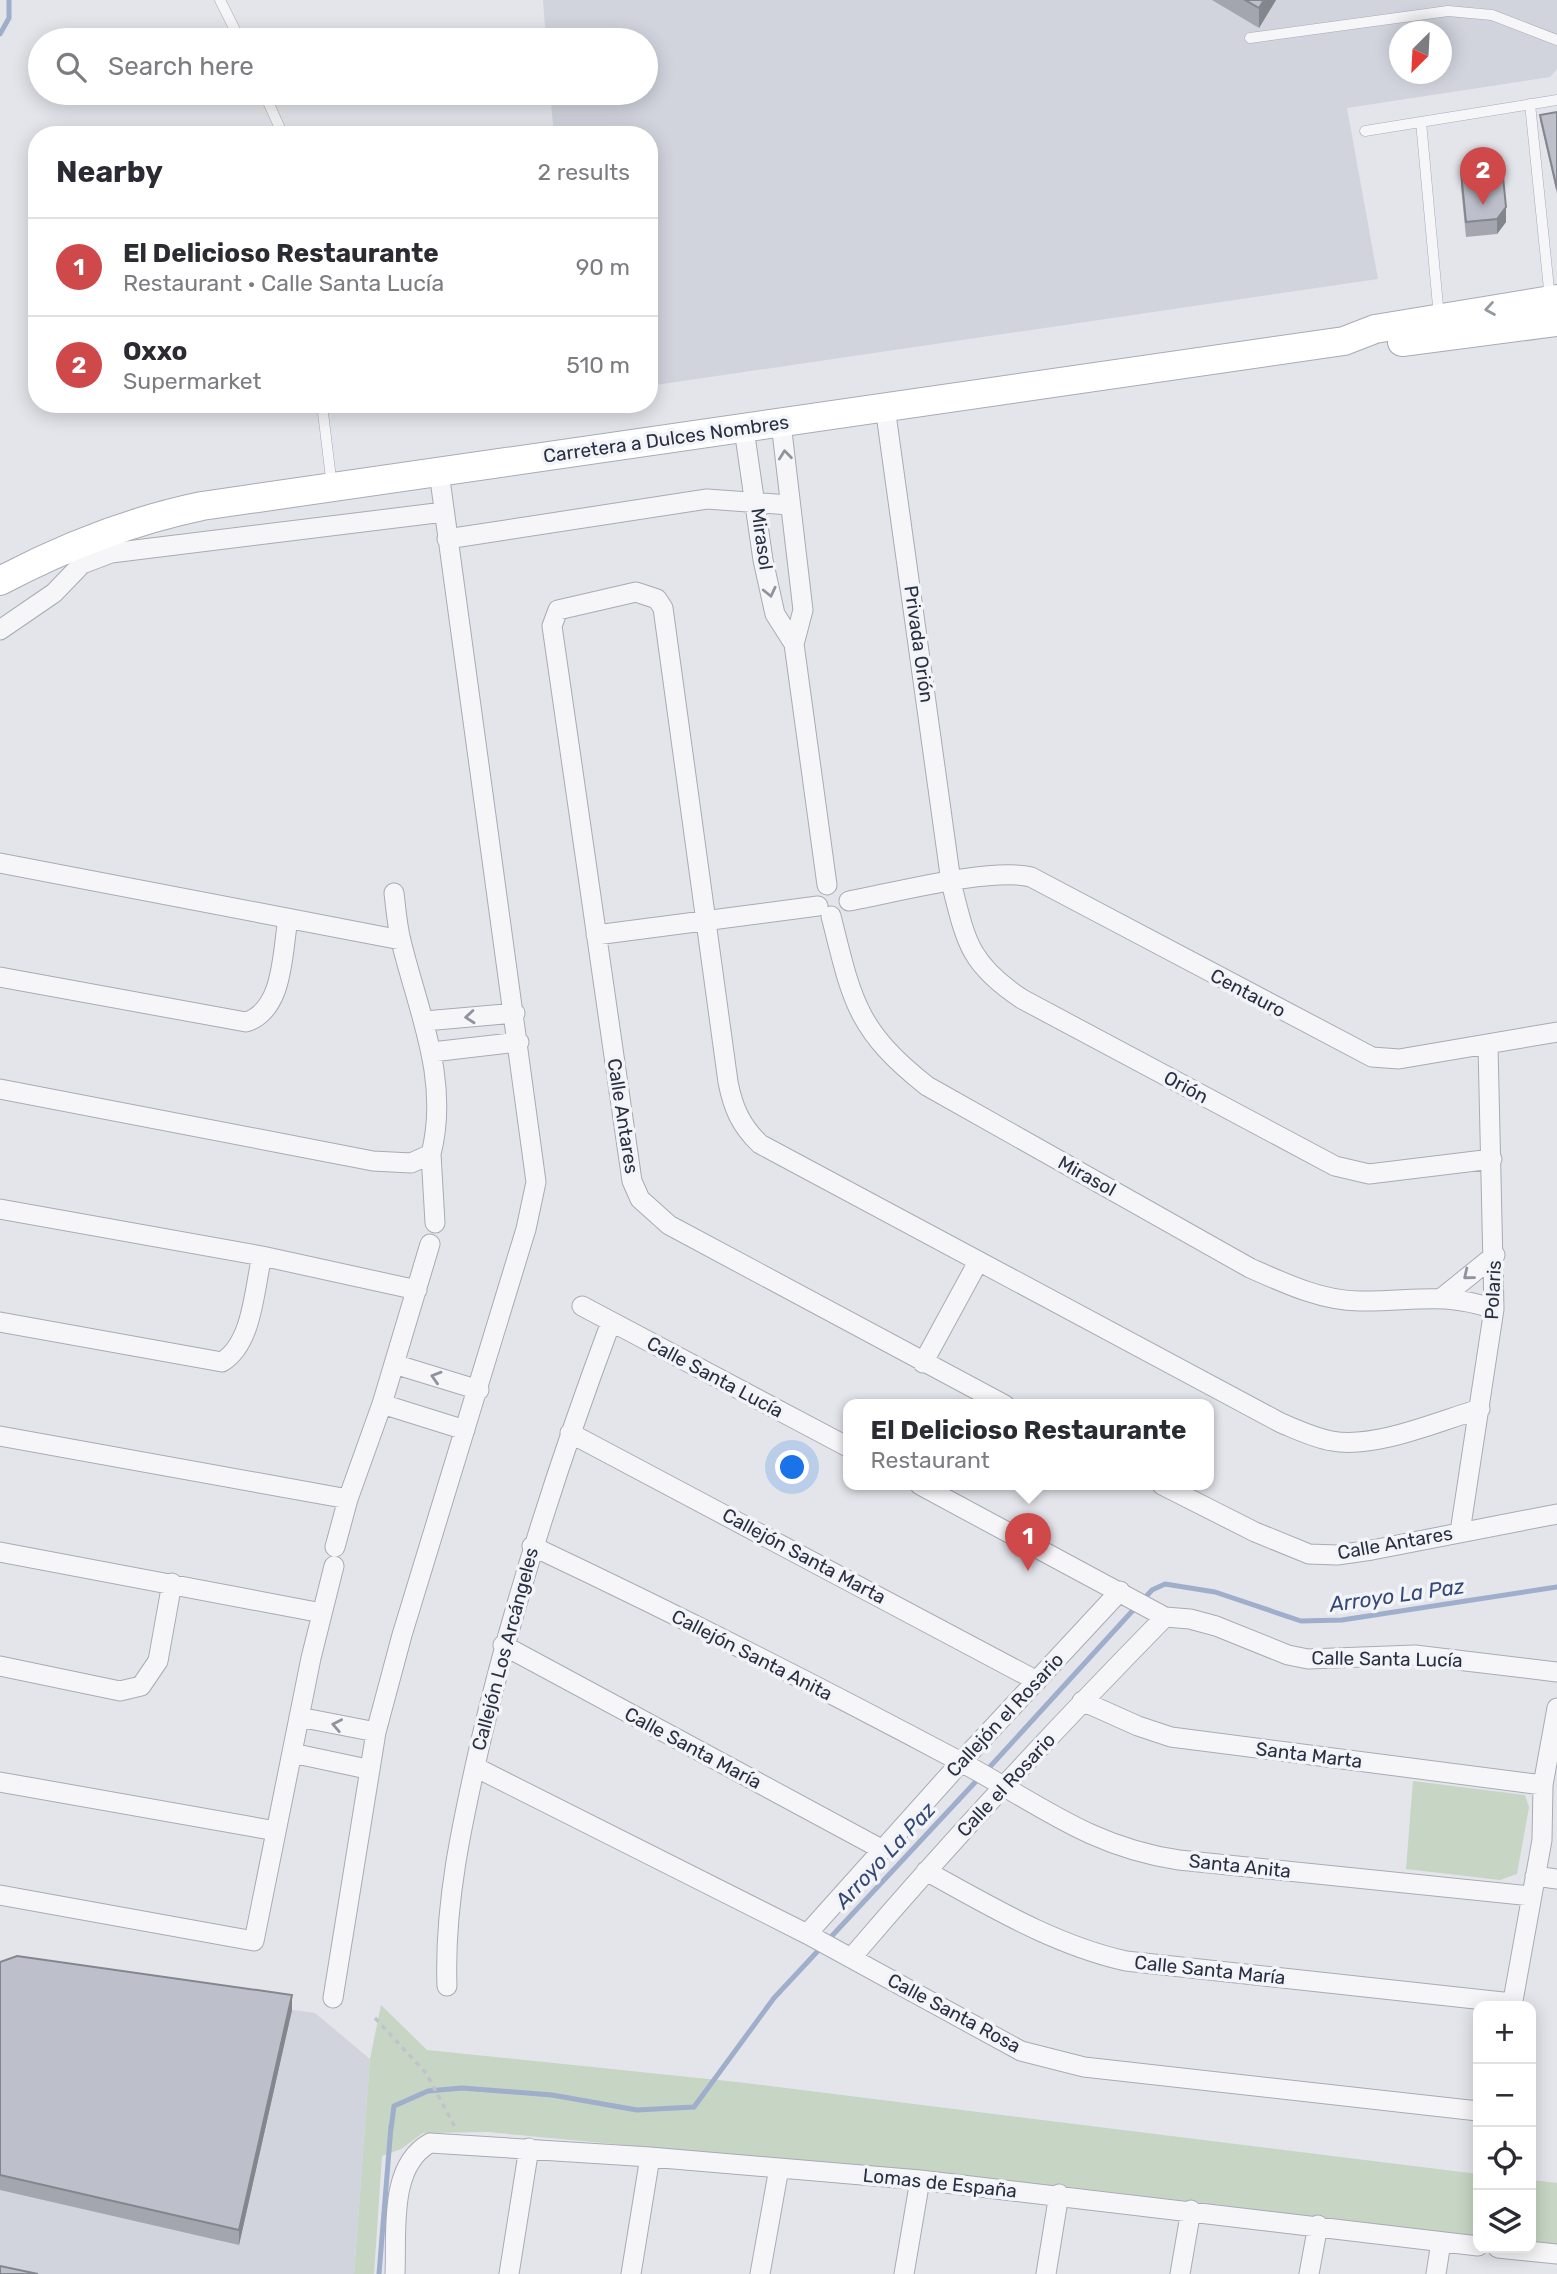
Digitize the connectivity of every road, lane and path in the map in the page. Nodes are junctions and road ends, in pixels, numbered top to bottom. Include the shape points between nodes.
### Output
1 (220, 0) edge
2 (234, 28) edge
3 (1250, 38) dead end
4 (1557, 40) edge
5 (1557, 100) edge
6 (1530, 104) junction
7 (269, 105) edge
8 (1421, 122) junction
9 (279, 126) edge
10 (1365, 131) dead end
11 (1555, 307) edge
12 (1439, 317) junction
13 (1344, 341) junction
14 (885, 407) junction
15 (323, 413) edge
16 (781, 423) junction
17 (744, 429) junction
18 (439, 472) junction
19 (332, 487) junction
20 (757, 505) junction
21 (790, 505) junction
22 (444, 512) junction
23 (447, 539) junction
24 (0, 581) edge
25 (0, 630) edge
26 (794, 644) junction
27 (0, 863) edge
28 (951, 882) junction
29 (827, 885) junction
30 (394, 893) dead end
31 (849, 901) junction
32 (825, 911) junction
33 (288, 919) junction
34 (706, 920) junction
35 (596, 935) junction
36 (401, 940) junction
37 (0, 977) edge
38 (515, 1013) junction
39 (425, 1021) junction
40 (1557, 1032) edge
41 (519, 1042) junction
42 (1488, 1046) junction
43 (432, 1052) junction
44 (0, 1089) edge
45 (431, 1154) junction
46 (1492, 1159) junction
47 (0, 1209) edge
48 (435, 1223) dead end
49 (430, 1244) dead end
50 (1495, 1255) junction
51 (262, 1256) junction
52 (978, 1262) junction
53 (417, 1290) junction
54 (1443, 1297) junction
55 (582, 1306) dead end
56 (1494, 1309) junction
57 (0, 1322) edge
58 (611, 1322) junction
59 (923, 1363) junction
60 (394, 1364) junction
61 (479, 1390) junction
62 (993, 1399) edge
63 (382, 1404) junction
64 (1480, 1409) junction
65 (466, 1430) junction
66 (570, 1433) junction
67 (0, 1436) edge
68 (843, 1444) edge
69 (929, 1490) edge
70 (1173, 1490) edge
71 (348, 1499) junction
72 (1557, 1514) edge
73 (1460, 1532) junction
74 (532, 1546) junction
75 (0, 1552) edge
76 (172, 1583) junction
77 (1123, 1593) junction
78 (322, 1613) junction
79 (1163, 1616) junction
80 (503, 1645) junction
81 (0, 1666) edge
82 (1557, 1672) edge
83 (1037, 1681) junction
84 (1082, 1701) junction
85 (1557, 1708) edge
86 (299, 1717) junction
87 (376, 1732) junction
88 (292, 1753) junction
89 (966, 1765) junction
90 (475, 1767) junction
91 (368, 1769) junction
92 (0, 1782) edge
93 (1001, 1784) junction
94 (1543, 1785) junction
95 (276, 1831) junction
96 (1549, 1842) edge
97 (883, 1850) junction
98 (926, 1871) junction
99 (1535, 1876) junction
100 (1557, 1879) edge
101 (0, 1895) edge
102 (1531, 1896) junction
103 (813, 1937) junction
104 (848, 1955) junction
105 (447, 1986) dead end
106 (333, 1998) dead end
107 (1477, 2001) edge
108 (1513, 2001) edge
109 (375, 2018) dead end
110 (1473, 2110) edge
111 (464, 2144) junction
112 (529, 2148) junction
113 (650, 2157) junction
114 (779, 2168) junction
115 (920, 2180) junction
116 (1059, 2194) junction
117 (1191, 2210) junction
118 (1318, 2225) junction
119 (1441, 2242) junction
120 (1473, 2245) edge
121 (1536, 2252) edge
122 (1557, 2254) edge
123 (395, 2274) edge
124 (509, 2274) edge
125 (631, 2274) edge
126 (760, 2274) edge
127 (904, 2274) edge
128 (1046, 2274) edge
129 (1180, 2274) edge
130 (1309, 2274) edge
131 (1436, 2274) edge

1 - 2 lane
3 - 4 lane via 1448,11 1492,15
5 - 6 lane
6 - 8 lane
6 - 11 lane
7 - 9 lane
8 - 10 lane
8 - 12 lane
11 -> 12 main road, Carretera a Dulces Nombres
11 - 13 main road, Carretera a Dulces Nombres via 1378,345
12 - 13 main road, Carretera a Dulces Nombres via 1375,329
13 - 14 main road, Carretera a Dulces Nombres
14 - 16 main road, Carretera a Dulces Nombres
14 - 28 street, Privada Orión
15 - 19 lane
16 - 17 main road, Carretera a Dulces Nombres
21 -> 16 street, Mirasol
17 - 18 main road, Carretera a Dulces Nombres
17 - 20 street, Mirasol
18 - 19 main road, Carretera a Dulces Nombres
18 - 22 street
19 - 24 main road, Carretera a Dulces Nombres via 158,515 45,557
20 - 21 street
20 - 23 street via 707,499
20 -> 26 street, Mirasol via 775,614
21 - 26 street, Mirasol via 803,610
22 - 23 street
22 - 25 street via 111,553 82,564 54,593
23 - 38 street
26 - 29 street, Mirasol
27 - 33 street
28 - 31 street, Centauro
28 - 42 street, Centauro via 1021,874 1042,881 1371,1057 1399,1059
28 - 46 street, Orión via 965,937 978,963 996,982 1335,1166 1369,1174
29 - 31 street via 843,887
29 - 32 street via 817,897
30 - 36 street
31 - 32 street via 846,909
32 - 34 street
32 - 54 street, Mirasol via 850,993 869,1029 896,1060 928,1086 1250,1268 1288,1285 1357,1302
33 - 36 street
33 - 37 street via 271,1004 259,1018 246,1022
34 - 35 street
34 - 35 street, Calle Antares via 663,608 657,599 636,592 565,607 553,617
34 - 52 street via 728,1082 745,1129 787,1161
35 - 59 street, Calle Antares via 632,1181 640,1199 669,1225
36 - 39 street
38 -> 39 street
38 - 41 street
39 - 43 street
40 - 42 street, Centauro
41 - 43 street
41 - 61 street via 537,1182
42 - 46 street, Polaris
43 - 45 street via 436,1112
44 - 45 street via 373,1161 411,1163
45 - 48 street
46 - 50 street, Polaris
47 - 51 street
49 - 53 street
50 -> 54 street
50 - 56 street, Polaris
51 - 53 street
51 - 57 street via 244,1334 236,1351 222,1362
52 - 59 street
52 - 64 street via 1308,1435 1357,1442
53 - 60 street
54 - 56 street, Mirasol
55 - 58 street, Calle Santa Lucía
56 - 64 street, Polaris
58 - 66 street, Callejón Los Arcángeles
58 - 68 street, Calle Santa Lucía
59 - 62 street, Calle Antares
61 -> 60 street
60 - 63 street
61 - 65 street
63 - 65 street
63 - 71 street
64 - 73 street, Polaris
65 - 87 street
66 - 74 street, Callejón Los Arcángeles
66 - 83 street, Callejón Santa Marta
67 - 71 street
69 - 77 street, Calle Santa Lucía
70 - 73 street, Calle Antares via 1309,1554 1337,1555
71 - 78 street
72 - 73 street, Calle Antares
74 - 80 street, Callejón Los Arcángeles
74 - 89 street, Callejón Santa Anita
75 - 76 street
76 - 78 street
76 - 81 street via 158,1661 141,1685 120,1691
77 - 79 street, Calle Santa Lucía
77 - 83 street, Callejón el Rosario
78 - 86 street
79 - 82 street, Calle Santa Lucía via 1216,1626 1308,1659 1415,1655
79 - 84 street, Calle el Rosario
80 - 90 street, Callejón Los Arcángeles
80 - 97 street, Calle Santa María
83 - 89 street, Callejón el Rosario
84 - 93 street, Calle el Rosario
84 - 94 street, Santa Marta via 1171,1737
85 - 94 street
87 -> 86 street
86 - 88 street
87 - 91 street
88 - 91 street
88 - 95 street
89 - 93 street, Santa Anita
89 - 97 street, Callejón el Rosario
90 - 103 street, Calle Santa Rosa
90 - 105 street, Callejón Los Arcángeles via 445,1936
91 - 106 street
92 - 95 street
93 - 98 street, Calle el Rosario
93 - 102 street, Santa Anita via 1070,1826 1144,1855
94 - 96 street
95 - 101 street via 254,1941
96 - 99 street
97 - 103 street, Callejón el Rosario
98 - 104 street, Calle el Rosario
98 - 107 street, Calle Santa María via 1065,1942 1126,1961
99 - 100 street
99 - 102 street
102 - 108 street
103 - 104 street, Calle Santa Rosa
104 - 110 street, Calle Santa Rosa via 1010,2045 1048,2060
109 - 111 path via 425,2073
111 - 112 street, Lomas de España
111 - 123 street, Lomas de España via 430,2143 408,2162 399,2201
112 - 113 street, Lomas de España
112 - 124 street
113 - 114 street, Lomas de España
113 - 125 street
114 - 115 street, Lomas de España
114 - 126 street
115 - 116 street, Lomas de España
115 - 127 street
116 - 117 street, Lomas de España
116 - 128 street
117 - 118 street, Lomas de España
117 - 129 street
118 - 119 street, Lomas de España
118 - 130 street
119 - 120 street, Lomas de España
119 - 131 street
121 - 122 street

